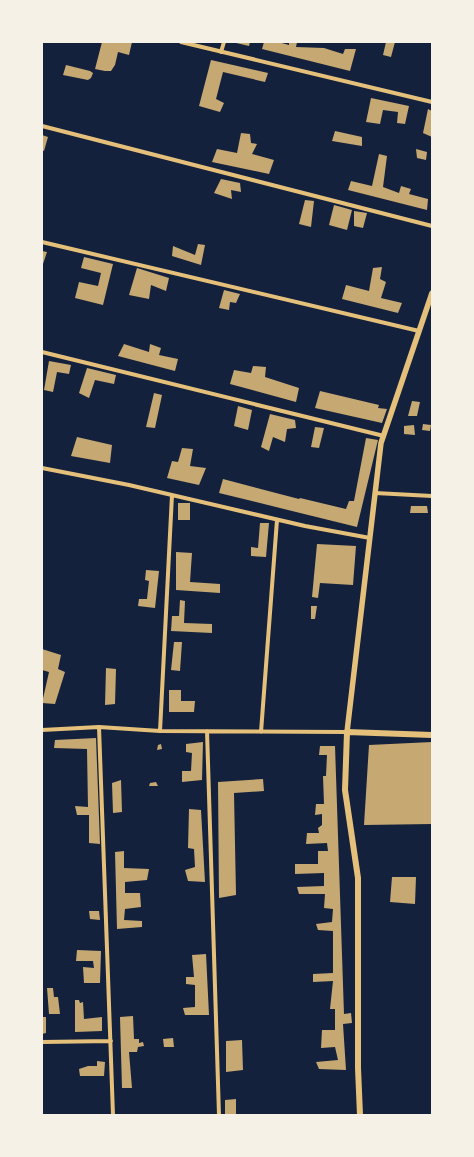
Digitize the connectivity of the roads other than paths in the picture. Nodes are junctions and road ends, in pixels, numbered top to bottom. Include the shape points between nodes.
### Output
1 (181, 42) edge
2 (224, 42) edge
3 (221, 52) junction
4 (432, 102) edge
5 (42, 126) edge
6 (432, 226) edge
7 (42, 242) edge
8 (432, 293) edge
9 (419, 331) junction
10 (42, 352) edge
11 (384, 436) junction
12 (42, 468) edge
13 (376, 493) junction
14 (172, 495) junction
15 (432, 496) edge
16 (277, 520) junction
17 (370, 538) junction
18 (99, 727) junction
19 (42, 730) edge
20 (160, 731) junction
21 (207, 731) junction
22 (261, 732) junction
23 (347, 732) junction
24 (432, 735) edge
25 (111, 1041) junction
26 (42, 1042) edge
27 (113, 1115) edge
28 (219, 1115) edge
29 (360, 1115) edge

1 - 3 street
2 - 3 street
3 - 4 street
5 - 6 street
7 - 9 street
8 - 9 street
9 - 11 street
10 - 11 street
11 - 13 street
12 - 14 street
13 - 15 street
13 - 17 street
14 - 16 street
14 - 20 street
16 - 17 street
16 - 22 street
17 - 23 street
18 - 19 street
18 - 20 street
18 - 25 street
20 - 21 street
21 - 22 street
21 - 28 street
22 - 23 street
23 - 24 main road
23 - 29 main road via 345,790 358,878
25 - 26 street
25 - 27 street

